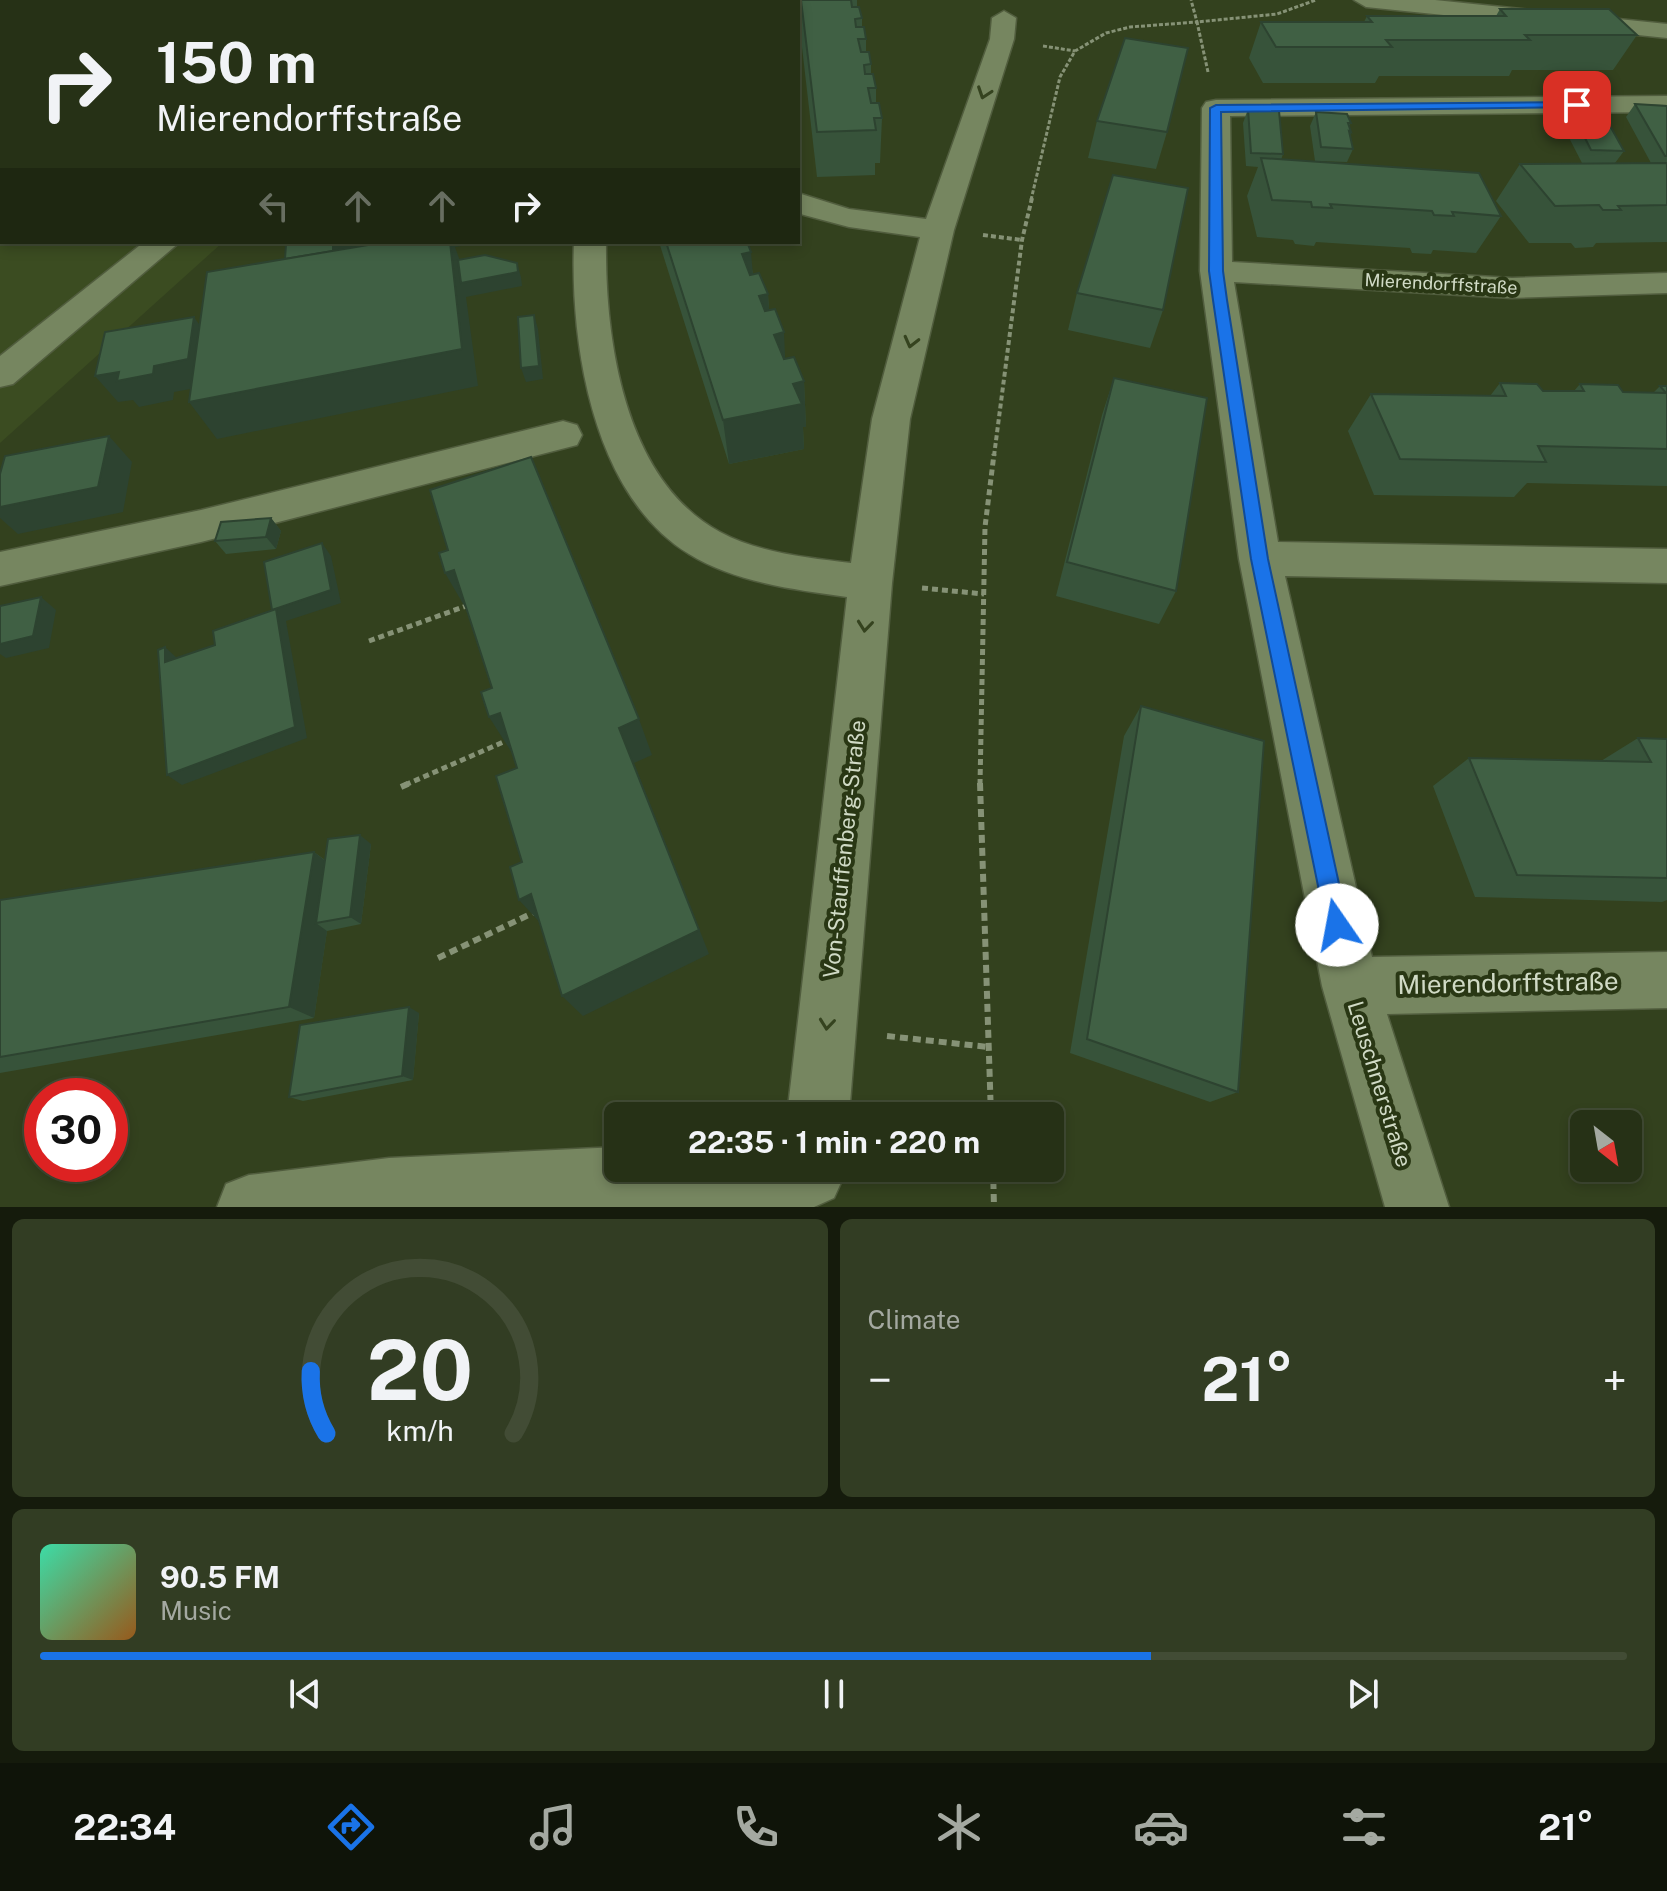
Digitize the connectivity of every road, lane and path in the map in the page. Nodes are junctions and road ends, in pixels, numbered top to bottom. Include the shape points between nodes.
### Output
1 (1191, 0) edge
2 (1316, 0) edge
3 (1366, 0) edge
4 (1644, 0) edge
5 (1006, 8) edge
6 (1197, 22) junction
7 (1661, 30) edge
8 (1667, 53) edge
9 (1667, 104) edge
10 (1216, 108) junction
11 (800, 203) edge
12 (938, 230) junction
13 (162, 244) edge
14 (590, 244) edge
15 (1216, 271) junction
16 (1667, 283) edge
17 (0, 375) edge
18 (563, 435) dead end
19 (1260, 559) junction
20 (1667, 566) edge
21 (0, 569) edge
22 (870, 583) junction
23 (984, 594) junction
24 (466, 606) edge
25 (369, 641) dead end
26 (508, 740) edge
27 (401, 787) dead end
28 (538, 910) edge
29 (438, 958) dead end
30 (1667, 980) edge
31 (1350, 986) junction
32 (826, 1030) junction
33 (988, 1047) junction
34 (819, 1102) edge
35 (990, 1102) edge
36 (604, 1177) edge
37 (993, 1182) edge
38 (249, 1207) edge
39 (994, 1207) edge
40 (1417, 1207) edge

1 - 6 path
2 - 6 path via 1303,8
3 - 7 street
4 - 7 street
5 -> 12 street, Von-Stauffenberg-Straße via 1002,39
6 - 10 path
6 - 23 path via 1153,23 1106,33 1075,51 1060,77 1022,240 985,527
7 - 8 street
9 - 10 street
10 - 15 street, Leuschnerstraße
11 - 12 street via 857,220
12 -> 22 street, Von-Stauffenberg-Straße via 891,419
13 - 17 street
14 - 22 street via 590,304 603,380 647,490 673,521 703,543 809,575
15 - 16 street, Mierendorffstraße via 1512,288
15 - 19 street, Leuschnerstraße
18 - 21 street via 201,526
19 - 20 street
19 - 31 street, Leuschnerstraße
22 - 23 path
22 -> 32 street, Von-Stauffenberg-Straße
23 - 33 path via 979,835
24 - 25 path
26 - 27 path
28 - 29 path
30 - 31 street, Mierendorffstraße
31 - 40 street, Leuschnerstraße
32 - 33 path
32 - 34 street, Von-Stauffenberg-Straße
33 - 35 path
36 - 38 street via 317,1196
37 - 39 path

